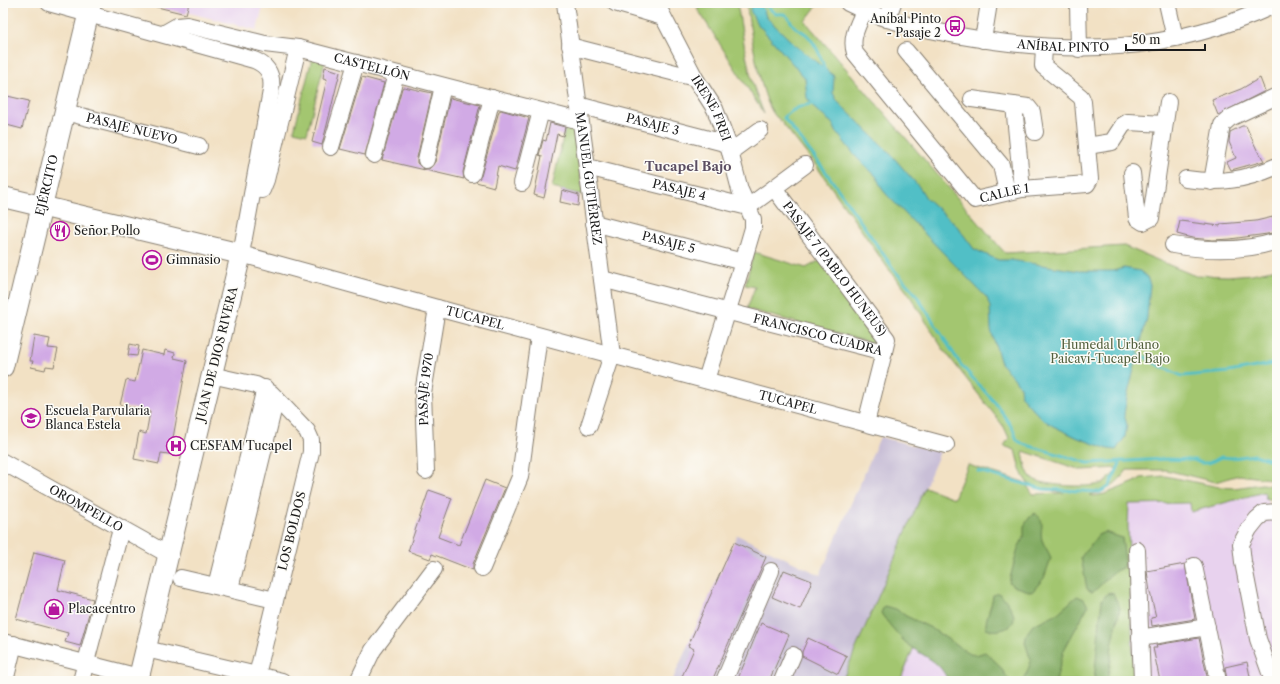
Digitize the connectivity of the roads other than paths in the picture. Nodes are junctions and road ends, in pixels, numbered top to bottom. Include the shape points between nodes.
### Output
1 (49, 3) edge
2 (564, 3) edge
3 (615, 3) edge
4 (848, 3) edge
5 (893, 3) edge
6 (988, 3) edge
7 (1078, 3) edge
8 (1167, 3) edge
9 (1268, 5) edge
10 (90, 8) edge
11 (659, 10) edge
12 (864, 11) junction
13 (887, 19) junction
14 (163, 34) junction
15 (1175, 38) junction
16 (983, 40) junction
17 (570, 46) junction
18 (1044, 47) junction
19 (298, 48) junction
20 (1079, 48) junction
21 (906, 51) dead end
22 (356, 63) junction
23 (396, 74) junction
24 (695, 78) junction
25 (443, 86) junction
26 (492, 98) junction
27 (972, 99) dead end
28 (1276, 100) edge
29 (1168, 102) dead end
30 (578, 105) junction
31 (1014, 105) junction
32 (541, 111) junction
33 (65, 112) junction
34 (580, 121) junction
35 (1164, 124) junction
36 (760, 130) dead end
37 (1035, 132) dead end
38 (199, 146) dead end
39 (1087, 146) junction
40 (331, 147) dead end
41 (729, 148) junction
42 (374, 156) dead end
43 (426, 160) dead end
44 (805, 165) dead end
45 (1277, 166) edge
46 (587, 167) junction
47 (1132, 173) dead end
48 (472, 174) dead end
49 (1186, 180) dead end
50 (1212, 182) junction
51 (522, 183) dead end
52 (774, 188) junction
53 (1014, 190) junction
54 (3, 197) edge
55 (252, 199) junction
56 (42, 206) junction
57 (748, 207) junction
58 (594, 223) junction
59 (1277, 240) edge
60 (1173, 245) dead end
61 (241, 254) junction
62 (743, 262) junction
63 (602, 279) junction
64 (436, 308) junction
65 (728, 311) junction
66 (539, 336) junction
67 (884, 352) junction
68 (612, 355) junction
69 (3, 367) edge
70 (211, 375) junction
71 (706, 380) junction
72 (270, 393) junction
73 (866, 423) junction
74 (589, 426) dead end
75 (946, 445) dead end
76 (3, 462) edge
77 (426, 471) dead end
78 (1276, 512) edge
79 (121, 529) junction
80 (1137, 550) dead end
81 (169, 555) junction
82 (1194, 566) dead end
83 (482, 568) dead end
84 (434, 569) dead end
85 (771, 571) dead end
86 (181, 578) dead end
87 (223, 588) junction
88 (275, 600) junction
89 (1207, 627) junction
90 (1140, 638) junction
91 (9, 643) edge
92 (146, 649) junction
93 (793, 655) dead end
94 (86, 663) junction
95 (257, 675) junction
96 (139, 679) edge
97 (5, 681) edge
98 (81, 681) edge
99 (282, 681) edge
100 (358, 681) edge
101 (724, 681) edge
102 (782, 681) edge
103 (1142, 681) edge
104 (1218, 681) edge
105 (1273, 681) edge

1 - 10 street
2 - 17 street, MANUEL GUTIÉRREZ
3 - 11 street
4 - 12 street, ANÍBAL PINTO
5 - 13 street
6 - 16 street
7 - 20 street
8 - 15 street
9 - 15 street, ANÍBAL PINTO via 1225,26
10 - 14 street
10 - 33 main road, EJÉRCITO
11 - 24 street, IRENE FREI
12 - 13 street, ANÍBAL PINTO
12 - 53 street, CALLE 1 via 853,38 854,53 974,198 980,200
13 - 16 street, ANÍBAL PINTO via 922,29
14 - 19 street, CASTELLÓN via 177,26 187,25 266,44
14 - 55 street, JUAN DE DIOS RIVERA via 254,60 269,71 272,85
15 - 20 street, ANÍBAL PINTO via 1128,46
16 - 18 street, ANÍBAL PINTO
17 - 24 street
17 - 30 street, MANUEL GUTIÉRREZ
18 - 20 street, ANÍBAL PINTO
18 - 39 street, CALLE 1 via 1043,66 1081,97
19 - 22 street, CASTELLÓN
19 - 55 street via 266,180
21 - 53 street via 1001,165
22 - 23 street, CASTELLÓN
22 - 40 street
23 - 25 street, CASTELLÓN
23 - 42 street
24 - 41 street, IRENE FREI via 715,109
25 - 26 street, CASTELLÓN
25 - 43 street
26 - 32 street, CASTELLÓN
26 - 48 street
27 - 31 street
28 - 50 street via 1230,118 1222,125
29 - 35 street
30 - 34 street, MANUEL GUTIÉRREZ
30 - 41 street, PASAJE 3
31 - 37 street via 1028,108 1032,112
31 - 53 street
32 - 34 street, CASTELLÓN
32 - 51 street
33 - 38 street, PASAJE NUEVO
33 - 56 main road, EJÉRCITO
34 - 46 street, MANUEL GUTIÉRREZ
35 - 39 street via 1128,122 1123,124 1112,142
35 - 47 street via 1150,218 1143,222 1137,218
36 - 41 street
39 - 53 street, CALLE 1 via 1090,179 1087,184
41 - 57 street, IRENE FREI via 740,190
44 - 52 street
45 - 50 street via 1239,180
46 - 57 street, PASAJE 4
46 - 58 street, MANUEL GUTIÉRREZ
49 - 50 street
52 - 57 street
52 - 67 street, PASAJE 7 (PABLO HUNEUS) via 887,339
54 - 56 main road, TUCAPEL
55 - 61 street, JUAN DE DIOS RIVERA
56 - 61 main road, TUCAPEL
56 - 69 main road, EJÉRCITO
57 - 62 street, IRENE FREI via 753,223
58 - 62 street, PASAJE 5
58 - 63 street, MANUEL GUTIÉRREZ
59 - 60 street via 1254,247 1227,250 1203,250
61 - 64 street, TUCAPEL
61 - 70 main road, JUAN DE DIOS RIVERA
62 - 65 street, IRENE FREI
63 - 65 street, FRANCISCO CUADRA
63 - 68 street, MANUEL GUTIÉRREZ
64 - 66 street, TUCAPEL
64 - 77 street, PASAJE 1970 via 423,393
65 - 67 street, FRANCISCO CUADRA
65 - 71 street, IRENE FREI
66 - 68 street, TUCAPEL
66 - 83 street via 520,477
67 - 73 street, FRANCISCO CUADRA
68 - 71 street, TUCAPEL
68 - 74 street
70 - 72 street
70 - 81 main road, JUAN DE DIOS RIVERA
71 - 73 street, TUCAPEL
72 - 87 street
72 - 88 street, LOS BOLDOS via 307,431 311,446
73 - 75 street, TUCAPEL
76 - 79 street, OROMPELLO
78 - 105 street via 1264,513 1257,519 1241,544 1258,639
79 - 81 street, OROMPELLO
79 - 94 street
80 - 90 street
81 - 92 main road, JUAN DE DIOS RIVERA
82 - 89 street
84 - 100 street via 373,650
85 - 101 street
86 - 87 street
87 - 88 street
88 - 95 street, LOS BOLDOS
89 - 90 street
89 - 104 street
90 - 103 street
91 - 94 street
91 - 97 street
92 - 95 street
92 - 96 main road, JUAN DE DIOS RIVERA
93 - 102 street
94 - 96 street
94 - 98 street
95 - 99 street

